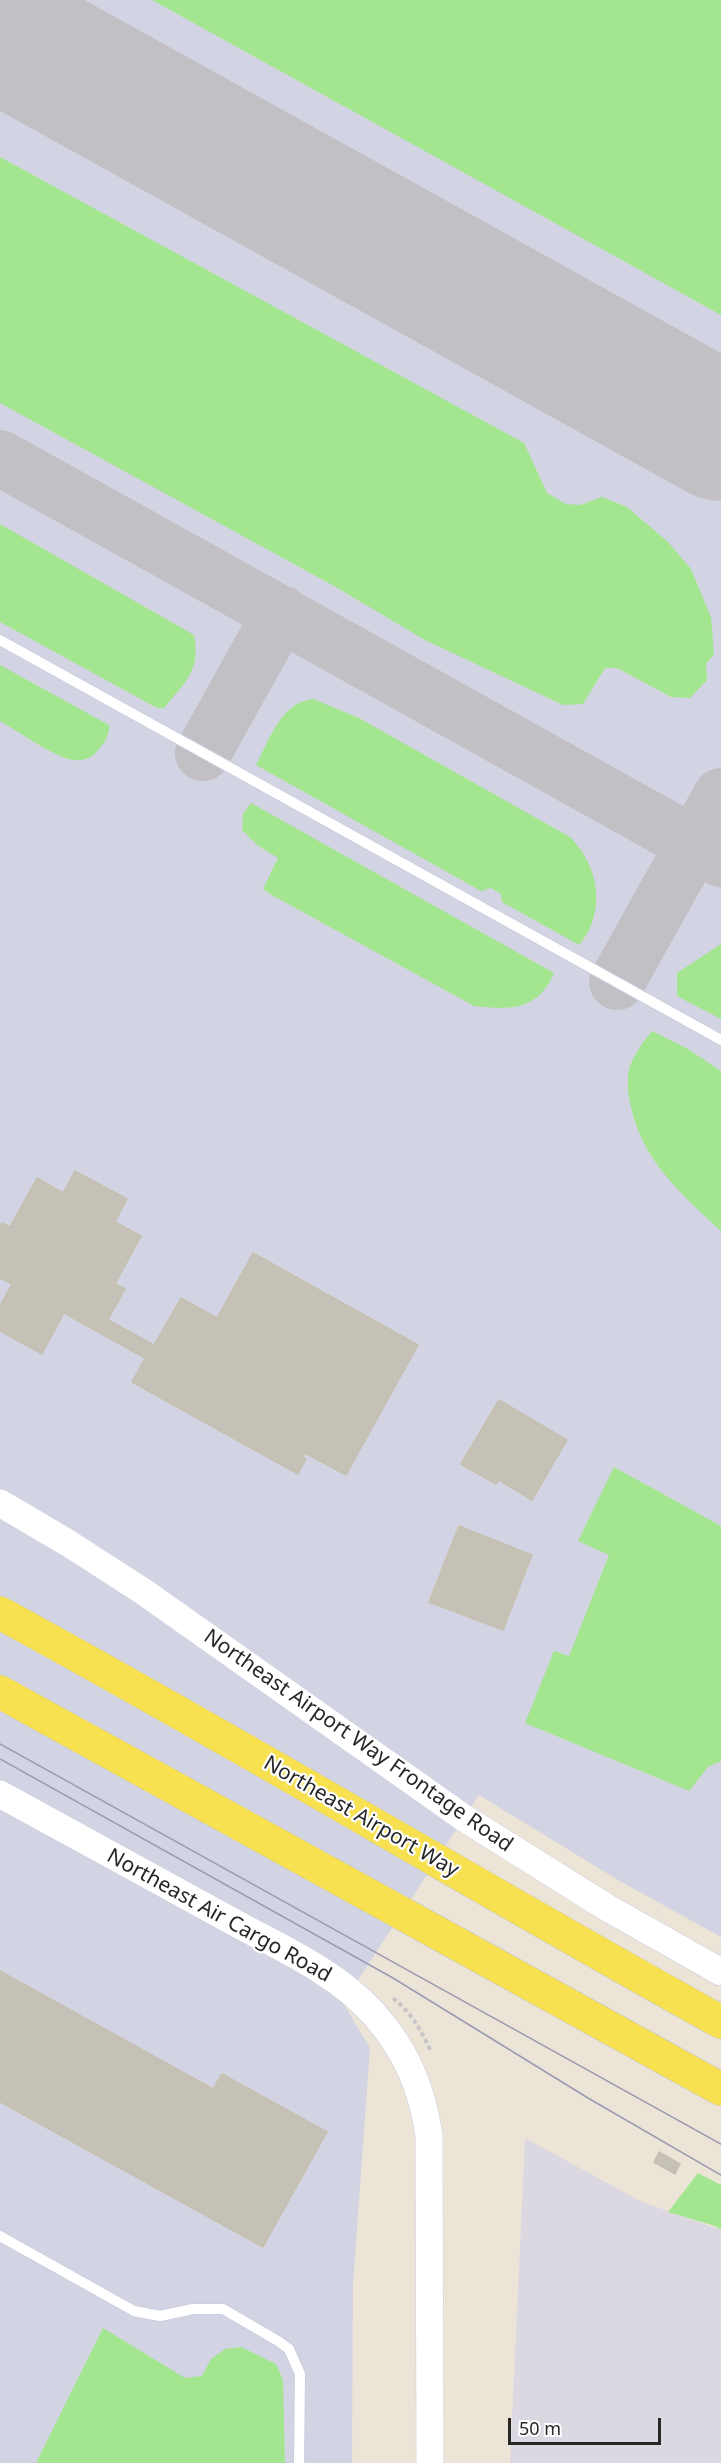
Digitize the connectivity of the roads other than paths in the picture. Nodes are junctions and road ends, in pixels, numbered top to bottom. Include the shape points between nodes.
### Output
1 (0, 640) edge
2 (721, 1040) edge
3 (0, 1503) edge
4 (0, 1613) edge
5 (0, 1692) edge
6 (0, 1794) edge
7 (721, 1972) edge
8 (721, 2022) edge
9 (721, 2089) edge
10 (0, 2236) edge
11 (299, 2463) edge
12 (430, 2463) edge

1 - 2 lane
3 - 7 street, Northeast Airport Way Frontage Road via 69,1542 144,1592 474,1825
4 - 8 main road, Northeast Airport Way via 218,1733
5 - 9 main road
6 - 12 street, Northeast Air Cargo Road via 298,1956 348,1989 395,2041 421,2092 429,2136
10 - 11 lane via 134,2311 160,2316 193,2309 223,2309 289,2349 300,2374

